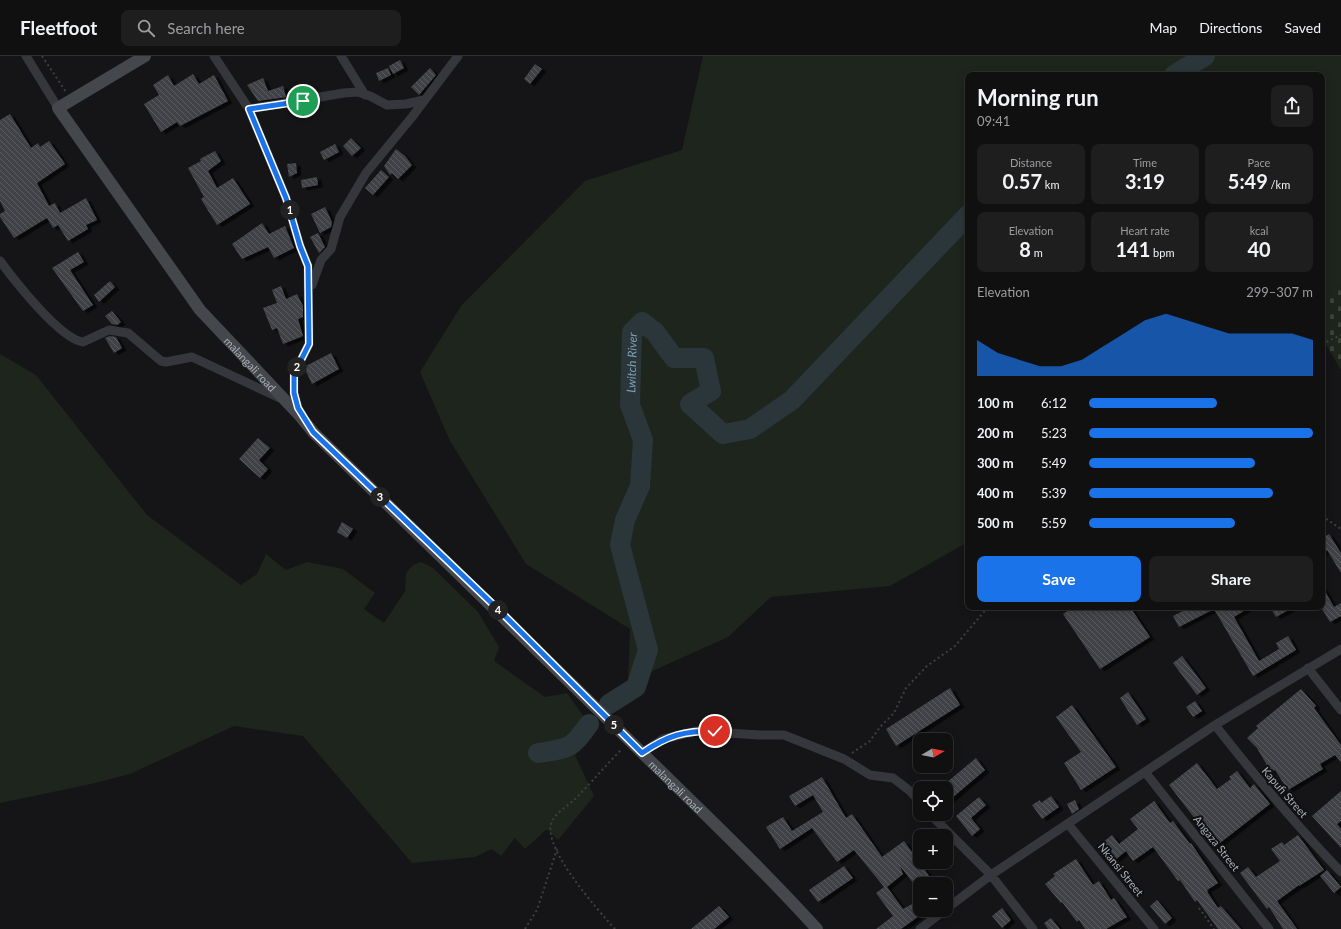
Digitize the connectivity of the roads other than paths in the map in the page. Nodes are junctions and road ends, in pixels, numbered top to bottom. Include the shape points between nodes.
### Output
1 (26, 56) edge
2 (145, 56) edge
3 (214, 56) edge
4 (341, 56) edge
5 (458, 56) edge
6 (365, 95) junction
7 (424, 100) junction
8 (58, 108) junction
9 (249, 109) junction
10 (0, 261) edge
11 (308, 294) junction
12 (285, 400) junction
13 (313, 432) junction
14 (1341, 649) edge
15 (1308, 668) junction
16 (1341, 710) edge
17 (1215, 725) junction
18 (642, 753) junction
19 (1145, 772) junction
20 (913, 794) edge
21 (937, 821) edge
22 (1068, 824) junction
23 (1341, 872) edge
24 (991, 875) junction
25 (953, 904) edge
26 (936, 917) edge
27 (817, 929) edge
28 (920, 929) edge
29 (1033, 929) edge
30 (1154, 929) edge
31 (1269, 929) edge

1 - 8 street
2 - 8 street
3 - 9 street
4 - 6 street
5 - 7 street
6 - 7 street via 387,105
6 - 9 street via 358,92 344,93
7 - 11 street via 366,173 340,218 331,249 321,260
8 - 12 street, malangali road via 200,310
9 - 11 street via 286,198 308,266
10 - 12 street via 17,286 50,320 75,340 83,342 109,330 128,333 161,360 166,362 192,357
11 - 13 street via 309,344 294,374 294,393 298,408
12 - 13 street, malangali road
13 - 18 street, malangali road via 502,613
14 - 15 street
15 - 16 street
15 - 17 street
17 - 19 street
17 - 23 street, Kapufi Street via 1249,768
18 - 20 street via 663,739 678,734 715,731 784,735 844,759 870,775 893,778
18 - 27 street, malangali road via 714,821
19 - 22 street
19 - 31 street, Angaza Street
21 - 24 street
22 - 24 street
22 - 30 street, Nkansi Street
24 - 25 street
24 - 29 street
26 - 28 street

